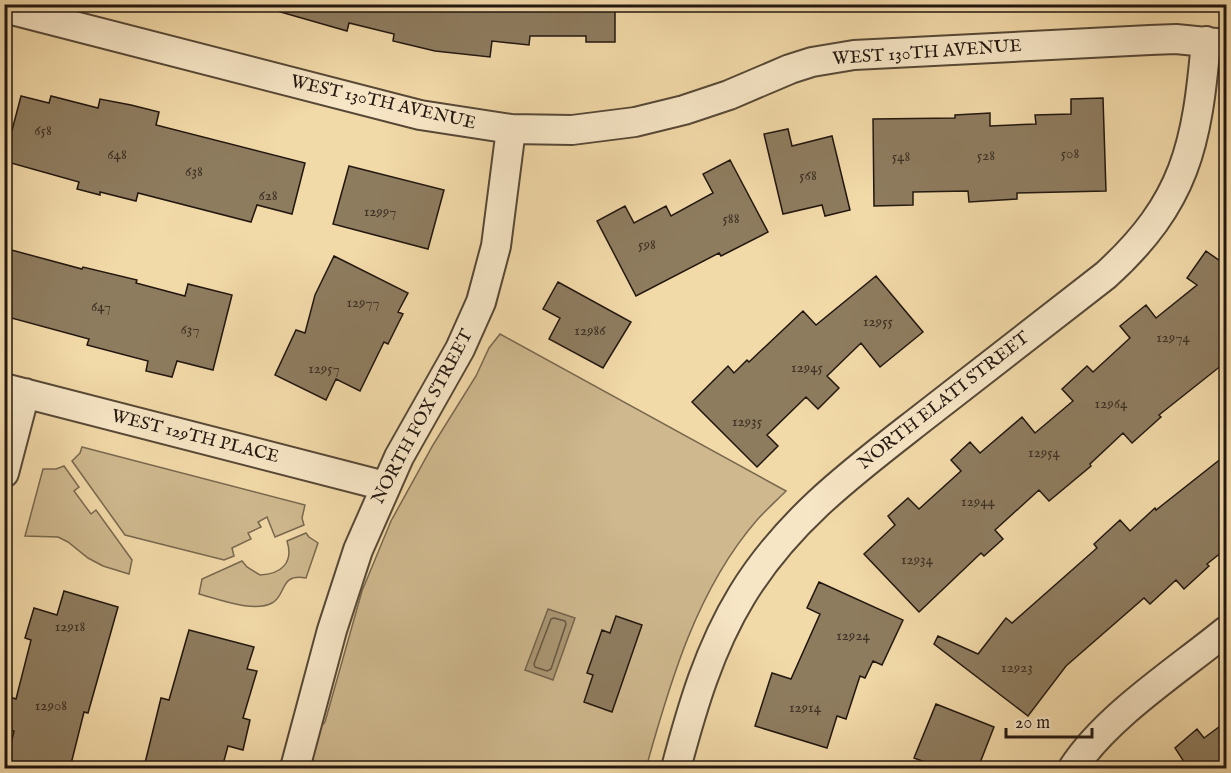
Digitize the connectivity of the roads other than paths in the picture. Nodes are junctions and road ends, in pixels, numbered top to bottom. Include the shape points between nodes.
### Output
1 (4, 8) edge
2 (1216, 43) edge
3 (511, 129) junction
4 (15, 390) edge
5 (4, 473) edge
6 (385, 486) junction
7 (1227, 632) edge
8 (296, 768) edge
9 (676, 768) edge
10 (1072, 768) edge

1 - 3 street, WEST 130TH AVENUE via 420,115
2 - 3 street, WEST 130TH AVENUE via 1176,39 854,55 812,62 729,96 651,118 572,130
2 - 9 street, NORTH ELATI STREET via 1191,148 1175,188 1152,225 1106,274 804,515 746,588 717,644
3 - 6 street, NORTH FOX STREET via 496,246 481,302 460,349
4 - 5 street
4 - 6 street, WEST 129TH PLACE
6 - 8 street, NORTH FOX STREET via 341,600
7 - 10 street via 1121,715

